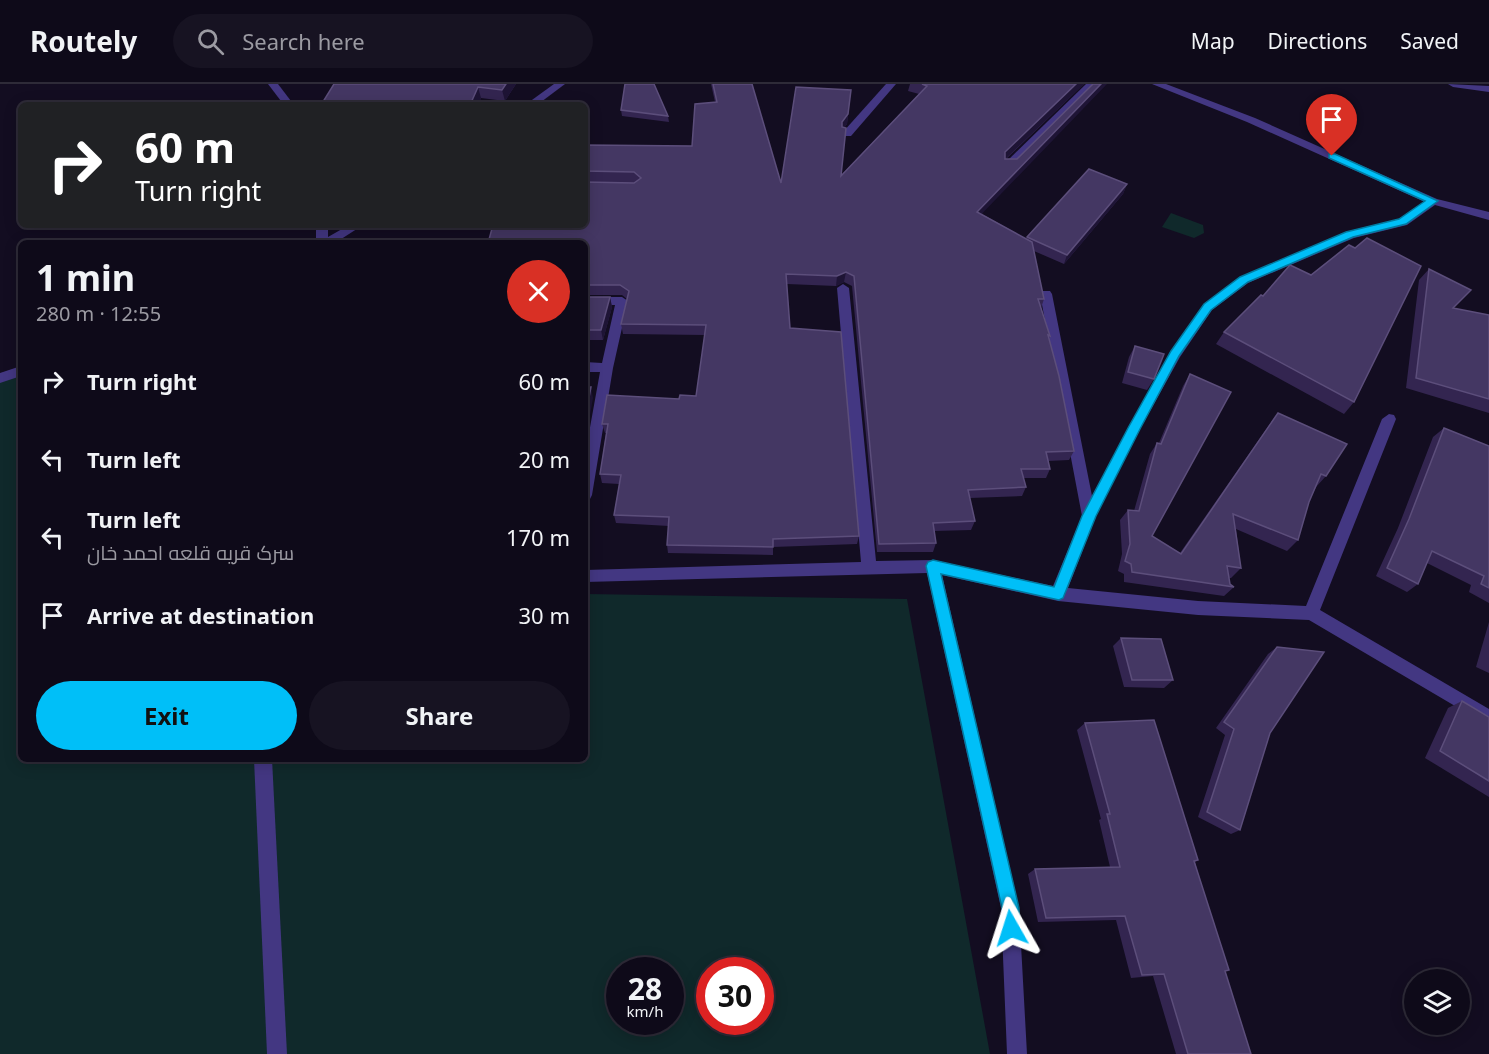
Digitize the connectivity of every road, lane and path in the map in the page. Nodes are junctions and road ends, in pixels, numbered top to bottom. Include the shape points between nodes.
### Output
1 (273, 84) edge
2 (560, 84) edge
3 (891, 84) edge
4 (1092, 84) edge
5 (1157, 84) edge
6 (1452, 84) edge
7 (1489, 89) edge
8 (287, 102) edge
9 (534, 102) edge
10 (847, 134) edge
11 (1008, 166) edge
12 (1433, 201) junction
13 (1489, 216) edge
14 (352, 228) edge
15 (330, 240) edge
16 (843, 288) edge
17 (1046, 294) edge
18 (588, 301) edge
19 (588, 367) edge
20 (607, 368) junction
21 (18, 372) edge
22 (0, 378) edge
23 (1389, 419) dead end
24 (588, 478) edge
25 (1089, 516) junction
26 (933, 566) junction
27 (869, 568) junction
28 (588, 576) edge
29 (1059, 594) junction
30 (1311, 614) junction
31 (1489, 718) edge
32 (262, 762) edge
33 (277, 1054) edge
34 (1017, 1054) edge

1 - 8 street
2 - 9 street
3 - 10 street
4 - 11 street
5 - 12 street via 1251,120
6 - 7 street
12 - 13 street
12 - 25 street via 1403,222 1350,235 1244,280 1208,307 1175,354
14 - 15 street
16 - 27 street
17 - 25 street
18 - 20 street via 622,301
19 - 20 street
20 - 24 street
21 - 22 street
23 - 30 street
25 - 29 street
26 - 27 street
26 - 29 street
26 - 34 street via 1010,908
27 - 28 street
29 - 30 street
30 - 31 street
32 - 33 street

